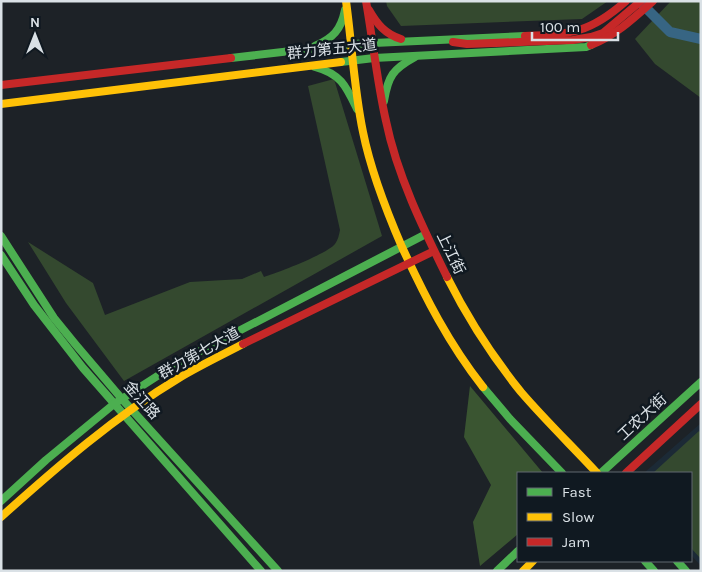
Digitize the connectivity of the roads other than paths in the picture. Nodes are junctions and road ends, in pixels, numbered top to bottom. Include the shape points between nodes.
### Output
1 (626, 1) edge
2 (641, 1) edge
3 (653, 1) edge
4 (346, 3) edge
5 (366, 3) edge
6 (431, 40) junction
7 (408, 41) junction
8 (372, 43) junction
9 (352, 44) junction
10 (306, 49) junction
11 (417, 56) junction
12 (374, 58) junction
13 (353, 60) junction
14 (305, 66) junction
15 (1, 85) edge
16 (1, 104) edge
17 (383, 106) junction
18 (360, 113) junction
19 (426, 234) junction
20 (1, 236) edge
21 (402, 246) junction
22 (434, 251) junction
23 (1, 255) edge
24 (409, 262) junction
25 (701, 382) edge
26 (122, 399) junction
27 (114, 404) junction
28 (701, 404) edge
29 (132, 409) junction
30 (124, 415) junction
31 (561, 472) edge
32 (596, 472) edge
33 (602, 472) edge
34 (627, 472) edge
35 (1, 501) edge
36 (1, 517) edge
37 (517, 552) edge
38 (532, 562) edge
39 (645, 562) edge
40 (261, 571) edge
41 (278, 571) edge
42 (497, 571) edge
43 (523, 571) edge
44 (654, 571) edge

1 - 6 main road, 群力第五大道 via 595,26 576,32
2 - 6 main road via 592,37 467,44
3 - 11 main road, 群力第五大道 via 605,40 586,47
4 - 9 main road
4 - 10 main road via 339,31 325,42
5 - 7 main road via 384,32
5 - 8 main road, 上江街
6 - 7 main road, 群力第五大道
7 - 8 main road, 群力第五大道
8 - 9 main road, 群力第五大道
8 - 12 main road, 上江街
9 - 10 main road, 群力第五大道
9 - 13 main road
10 - 15 main road, 群力第五大道
11 - 12 main road, 群力第五大道
11 - 17 main road via 392,72
12 - 13 main road, 群力第五大道
12 - 17 main road, 上江街
13 - 14 main road, 群力第五大道
13 - 18 main road
14 - 16 main road, 群力第五大道
14 - 18 main road via 334,73 341,79
17 - 19 main road, 上江街 via 397,161
18 - 21 main road via 379,191
19 - 21 main road, 群力第七大道
19 - 22 main road, 上江街
20 - 26 main road, 金江路 via 54,318
21 - 24 main road
21 - 26 main road, 群力第七大道 via 226,336
22 - 24 main road, 群力第七大道
22 - 32 main road, 上江街 via 484,343 522,393
23 - 27 main road, 金江路 via 50,328
24 - 29 main road, 群力第七大道 via 179,378
24 - 31 main road via 437,319 463,359 528,439
25 - 33 main road, 工农大街
26 - 27 main road, 群力第七大道
26 - 29 main road, 金江路
27 - 30 main road, 金江路
27 - 35 main road, 群力第七大道
28 - 34 main road, 工农大街
29 - 30 main road, 群力第七大道
29 - 41 main road, 金江路
30 - 36 main road, 群力第七大道 via 53,470
30 - 40 main road, 金江路
37 - 42 main road
38 - 43 main road
39 - 44 main road

